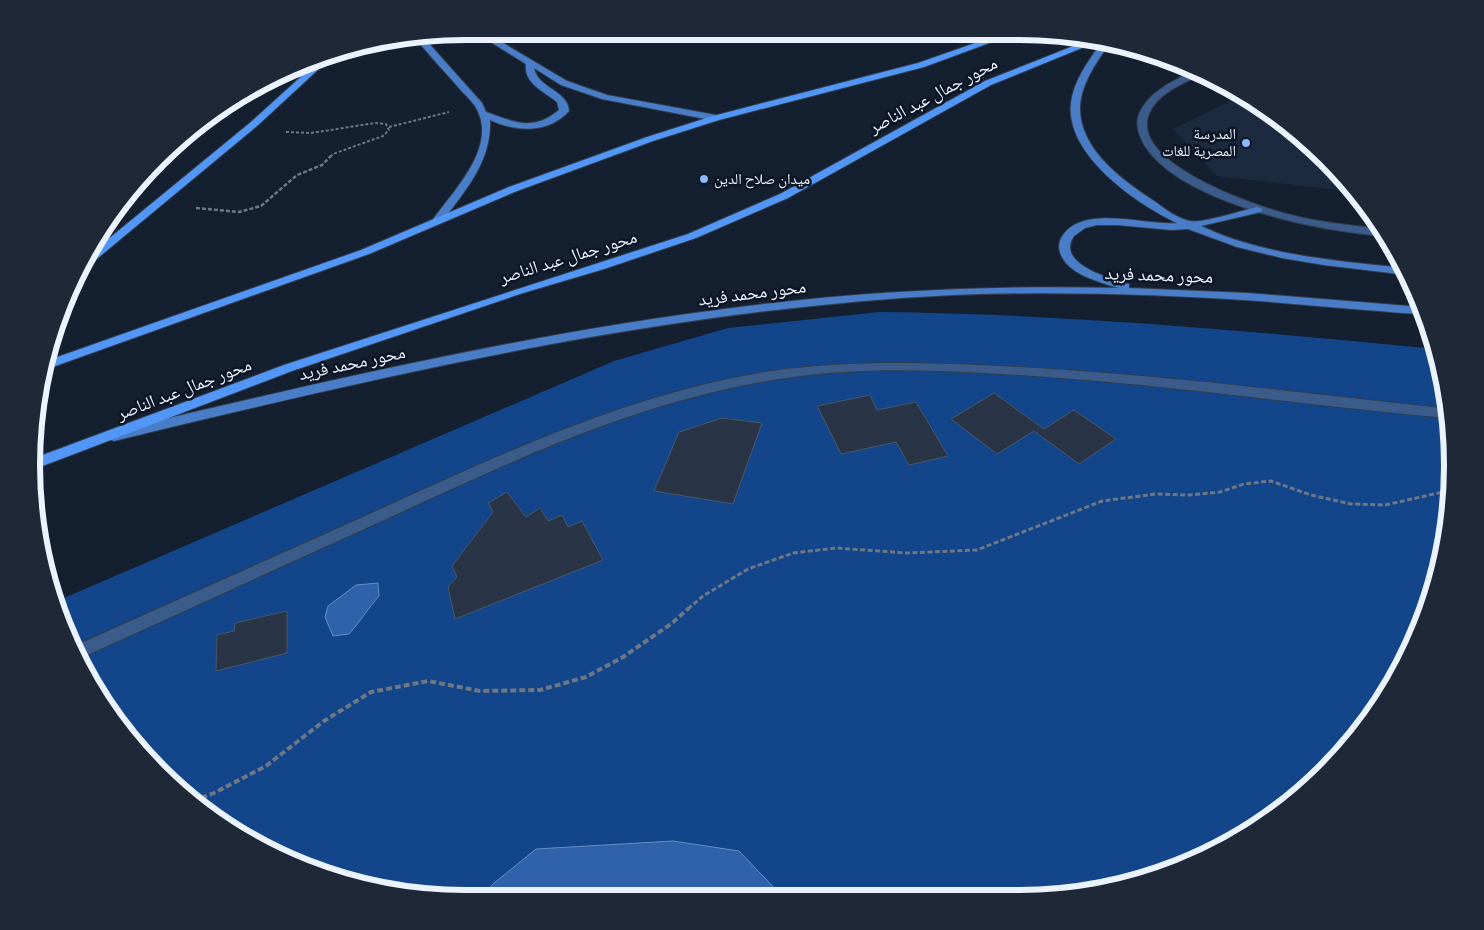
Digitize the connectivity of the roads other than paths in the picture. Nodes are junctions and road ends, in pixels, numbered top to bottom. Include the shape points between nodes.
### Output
1 (492, 40) edge
2 (990, 40) edge
3 (423, 43) edge
4 (1083, 45) edge
5 (1102, 48) edge
6 (530, 63) junction
7 (317, 67) edge
8 (1191, 76) edge
9 (485, 114) junction
10 (716, 118) junction
11 (1257, 210) junction
12 (437, 221) junction
13 (1190, 225) junction
14 (1374, 232) edge
15 (96, 255) edge
16 (1397, 271) edge
17 (1140, 290) junction
18 (1415, 311) edge
19 (52, 364) edge
20 (1440, 413) edge
21 (96, 440) junction
22 (40, 461) edge
23 (82, 650) edge

1 - 6 main road
2 - 10 main road, محور جمال عبد الناصر via 921,65
3 - 9 main road
4 - 21 main road, محور جمال عبد الناصر via 988,83 784,196 692,236 288,368
5 - 13 main road via 1077,93 1075,113 1078,131 1115,180 1144,202
6 - 9 main road via 531,77 562,100 564,111 551,121 529,126 506,124
6 - 10 main road via 564,83 605,97
7 - 15 main road via 254,124
8 - 11 street via 1150,104 1143,117 1146,141 1170,166
9 - 12 main road via 487,134 481,156
10 - 12 main road, محور جمال عبد الناصر via 512,189
11 - 13 main road
11 - 14 street via 1323,226
12 - 19 main road, محور جمال عبد الناصر via 315,271
13 - 16 main road via 1227,241 1282,255
13 - 17 main road via 1097,222 1069,234 1064,249 1075,266
17 - 18 main road, محور محمد فريد
17 - 21 main road, محور محمد فريد via 886,296 688,318 462,356
20 - 23 street via 1121,378 1016,370 885,367 766,376 650,403 530,447
21 - 22 main road, محور جمال عبد الناصر

